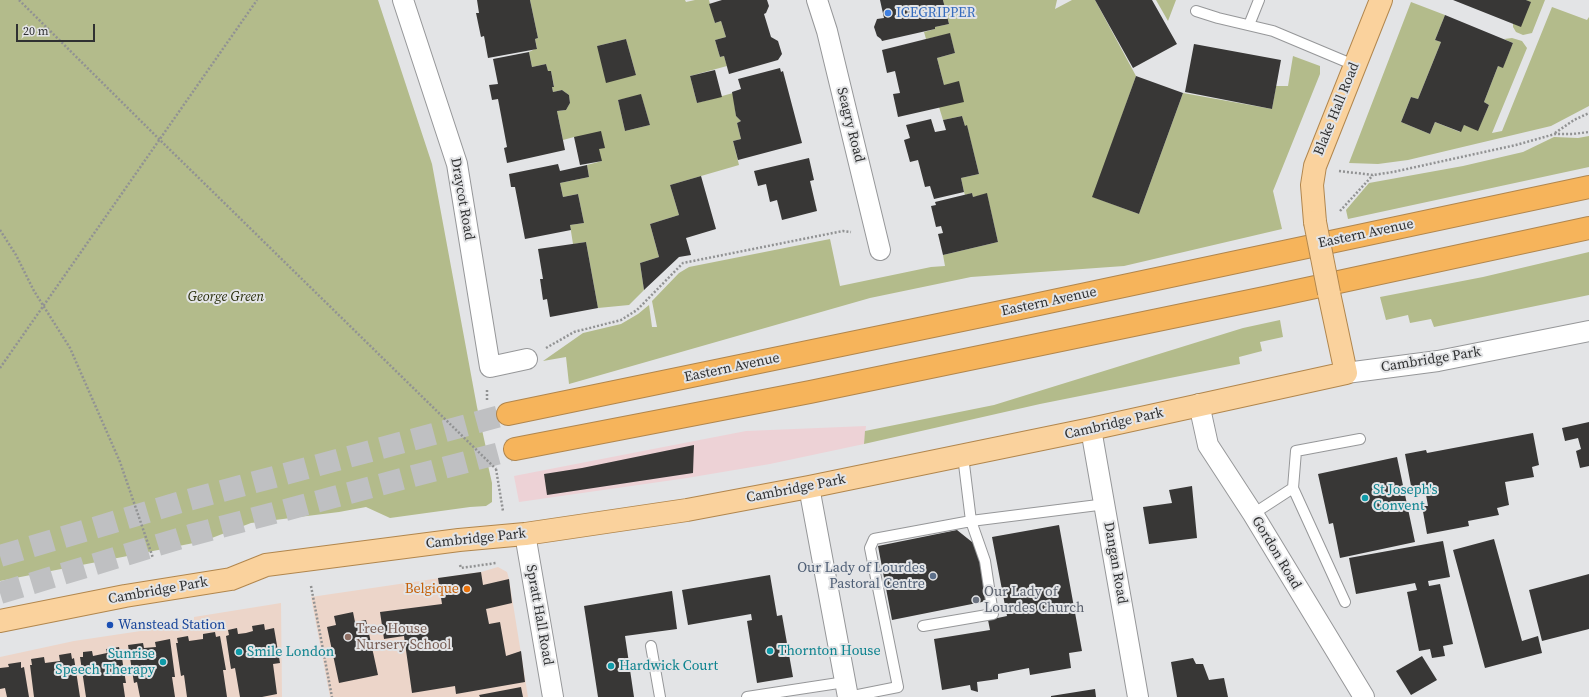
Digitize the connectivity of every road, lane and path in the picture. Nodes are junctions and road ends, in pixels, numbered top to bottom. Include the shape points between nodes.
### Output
1 (19, 0) edge
2 (257, 0) edge
3 (403, 0) edge
4 (817, 0) edge
5 (1259, 0) edge
6 (1381, 0) edge
7 (1196, 11) dead end
8 (1249, 25) junction
9 (1354, 65) junction
10 (1589, 113) edge
11 (1589, 132) edge
12 (1555, 134) junction
13 (159, 139) junction
14 (1315, 166) junction
15 (1373, 175) junction
16 (1589, 187) edge
17 (1339, 212) dead end
18 (1589, 228) edge
19 (0, 230) edge
20 (879, 243) joint
21 (43, 306) junction
22 (1589, 331) edge
23 (527, 359) joint
24 (0, 368) edge
25 (1346, 373) junction
26 (1200, 404) junction
27 (508, 414) tunnel mouth
28 (1092, 429) junction
29 (1360, 439) dead end
30 (515, 449) tunnel mouth
31 (963, 456) junction
32 (496, 469) dead end
33 (809, 487) junction
34 (1293, 488) junction
35 (1106, 504) junction
36 (502, 505) dead end
37 (503, 512) dead end
38 (1252, 514) junction
39 (971, 521) junction
40 (525, 534) junction
41 (153, 558) dead end
42 (497, 563) dead end
43 (460, 568) dead end
44 (311, 586) dead end
45 (1345, 602) dead end
46 (0, 621) edge
47 (923, 626) dead end
48 (652, 646) dead end
49 (847, 692) edge
50 (332, 697) edge
51 (553, 697) edge
52 (660, 697) edge
53 (747, 697) edge
54 (1138, 697) edge
55 (1364, 697) edge

1 - 13 path
2 - 13 path
3 - 23 street, Draycot Road via 457,164 490,367
4 - 20 street, Seagry Road via 827,31
5 - 8 lane
6 - 9 main road, Blake Hall Road
7 - 8 lane
8 - 9 lane via 1273,31
9 - 14 main road, Blake Hall Road
10 - 12 path
11 - 12 path
12 - 15 path via 1516,145
13 - 21 path
13 - 32 path
14 - 15 path
14 - 25 main road, Blake Hall Road, bridge via 1312,185 1315,222
15 - 17 path
16 - 27 highway, Eastern Avenue
18 - 30 highway via 818,391
19 - 21 path
20 - 23 path via 843,231 683,263 637,310 621,320 574,332
21 - 24 path
21 - 41 path via 70,348 120,462
22 - 25 street, Cambridge Park via 1438,361
25 - 26 main road, Cambridge Park
26 - 28 main road, Cambridge Park
26 - 38 street, Gordon Road via 1208,445
28 - 31 main road, Cambridge Park
28 - 35 street, Dangan Road
29 - 34 lane via 1296,451
31 - 33 main road, Cambridge Park
31 - 39 lane
33 - 40 main road, Cambridge Park via 687,510
33 - 49 street
34 - 38 lane
34 - 45 lane
35 - 39 lane
35 - 54 street, Dangan Road
36 - 37 path
38 - 55 street, Gordon Road
39 - 47 lane via 986,560 993,614
39 - 49 lane via 874,539 870,548 898,687
40 - 46 main road, Cambridge Park via 266,564 231,579 125,596
40 - 51 street, Spratt Hall Road
42 - 43 path
44 - 50 path
48 - 52 lane
49 - 53 lane

